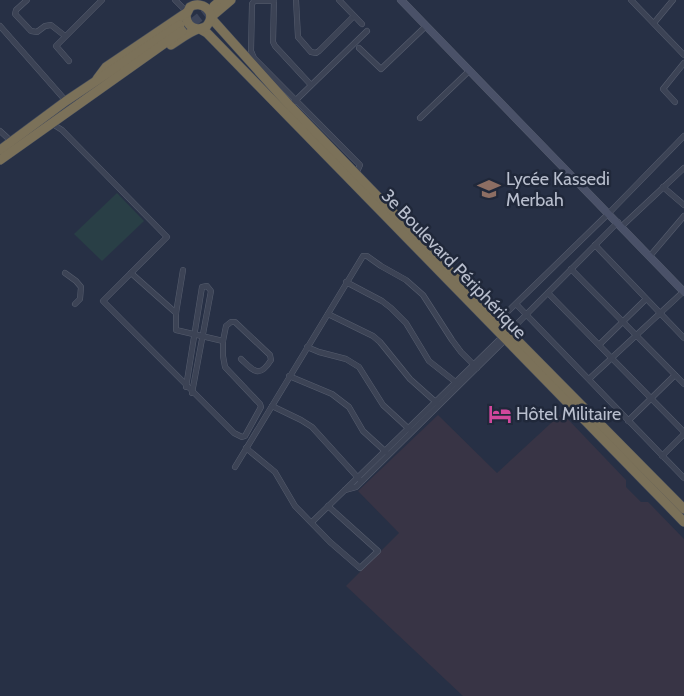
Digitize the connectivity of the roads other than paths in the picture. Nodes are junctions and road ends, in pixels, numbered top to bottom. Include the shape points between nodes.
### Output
1 (27, 0) edge
2 (102, 0) edge
3 (175, 0) edge
4 (231, 0) edge
5 (274, 0) edge
6 (296, 0) edge
7 (339, 0) edge
8 (401, 0) edge
9 (631, 0) edge
10 (673, 0) edge
11 (208, 3) edge
12 (187, 12) junction
13 (354, 16) junction
14 (211, 17) junction
15 (654, 23) junction
16 (362, 24) dead end
17 (0, 26) edge
18 (426, 26) junction
19 (220, 29) junction
20 (202, 30) junction
21 (367, 31) dead end
22 (2, 33) edge
23 (65, 36) junction
24 (359, 48) dead end
25 (684, 55) edge
26 (69, 62) dead end
27 (684, 63) edge
28 (469, 71) junction
29 (96, 85) junction
30 (311, 85) junction
31 (66, 101) junction
32 (675, 102) dead end
33 (293, 104) junction
34 (420, 118) dead end
35 (51, 122) junction
36 (0, 131) edge
37 (684, 136) edge
38 (10, 141) junction
39 (0, 150) edge
40 (0, 160) edge
41 (684, 168) edge
42 (663, 187) junction
43 (684, 205) edge
44 (609, 213) junction
45 (684, 216) edge
46 (620, 224) junction
47 (595, 245) junction
48 (650, 256) junction
49 (572, 269) junction
50 (183, 270) dead end
51 (65, 273) dead end
52 (131, 273) junction
53 (346, 282) junction
54 (684, 291) edge
55 (548, 293) junction
56 (646, 299) junction
57 (74, 304) dead end
58 (516, 304) junction
59 (176, 313) junction
60 (660, 313) junction
61 (328, 314) junction
62 (526, 315) junction
63 (623, 322) junction
64 (495, 323) junction
65 (636, 335) junction
66 (195, 336) junction
67 (202, 336) junction
68 (505, 336) junction
69 (684, 338) edge
70 (223, 341) junction
71 (600, 344) junction
72 (307, 347) junction
73 (613, 358) junction
74 (241, 359) dead end
75 (535, 364) junction
76 (476, 366) junction
77 (289, 376) junction
78 (675, 376) junction
79 (589, 379) junction
80 (457, 384) junction
81 (684, 384) edge
82 (186, 387) junction
83 (192, 393) junction
84 (652, 398) junction
85 (437, 404) junction
86 (272, 406) junction
87 (628, 421) junction
88 (410, 430) junction
89 (684, 433) edge
90 (246, 448) junction
91 (387, 452) junction
92 (662, 456) junction
93 (235, 467) dead end
94 (684, 478) edge
95 (360, 479) junction
96 (328, 506) junction
97 (684, 509) edge
98 (312, 522) junction
99 (683, 522) edge

1 - 23 street via 15,14 31,31 37,32 51,25
2 - 23 street
3 - 12 street
4 - 11 highway
5 - 30 street via 275,46
5 - 33 street via 254,1 252,4 251,51
6 - 13 street via 298,38 312,52 319,51
7 - 13 street
8 - 18 street
9 - 15 street
10 - 15 street
11 - 12 highway via 190,7
11 - 14 highway
11 - 14 highway
11 - 19 highway
12 - 20 highway, 3e Boulevard Périphérique via 188,24
12 - 29 highway via 106,67
13 - 16 street
14 - 19 highway
14 - 20 highway
15 - 25 street
17 - 22 street
18 - 24 street via 381,69
18 - 28 street
19 - 33 highway
20 - 29 highway via 184,30
20 - 64 highway, 3e Boulevard Périphérique
21 - 30 street
22 - 31 street
23 - 26 street via 56,46
27 - 32 street via 663,89
28 - 34 street
28 - 44 street
29 - 31 highway
29 - 35 highway
30 - 33 street
31 - 38 highway
33 - 64 highway
35 - 40 highway
35 - 52 street via 167,237
36 - 38 street
37 - 44 street
38 - 39 highway
41 - 42 street
42 - 43 street
42 - 46 street
44 - 46 street
44 - 58 street
45 - 48 street
46 - 47 street
46 - 48 street
47 - 49 street
47 - 56 street
48 - 54 street
49 - 55 street
49 - 63 street
50 - 59 street
51 - 57 street via 82,287 80,299
52 - 59 street
52 - 82 street via 103,301
53 - 61 street
53 - 76 street via 363,256 406,280 423,296 452,340
53 - 80 street via 391,308 406,323 429,361
54 - 60 street
55 - 62 street
55 - 71 street
56 - 60 street
56 - 63 street
58 - 62 street
58 - 64 street
59 - 66 street via 176,330
60 - 65 street
60 - 69 street
61 - 72 street
61 - 85 street via 373,336 410,379
62 - 68 street
62 - 79 street
63 - 65 street
63 - 71 street
64 - 68 highway
65 - 73 street
65 - 78 street
66 - 67 street
66 - 67 street via 202,287 207,286 211,291
66 - 82 street
67 - 70 street
67 - 83 street
68 - 75 highway
68 - 76 street
70 - 74 street via 226,326 235,322 270,355 271,360 265,370 259,372
70 - 83 street via 225,367 261,407 245,436 234,433
71 - 73 street
72 - 77 street
72 - 88 street via 346,359 359,367 383,405
73 - 79 street
73 - 84 street
75 - 97 highway
75 - 99 highway
76 - 80 street
77 - 86 street
77 - 91 street via 332,394 349,407 363,431
78 - 81 street
78 - 84 street
79 - 87 street
80 - 85 street
82 - 83 street
84 - 87 street
84 - 89 street
85 - 88 street
86 - 90 street
86 - 95 street via 312,426
87 - 92 street
88 - 91 street
89 - 92 street
90 - 93 street
90 - 98 street via 275,472 295,506
91 - 95 street
92 - 94 street
95 - 96 street
96 - 98 street
96 - 98 street via 378,551 360,568

